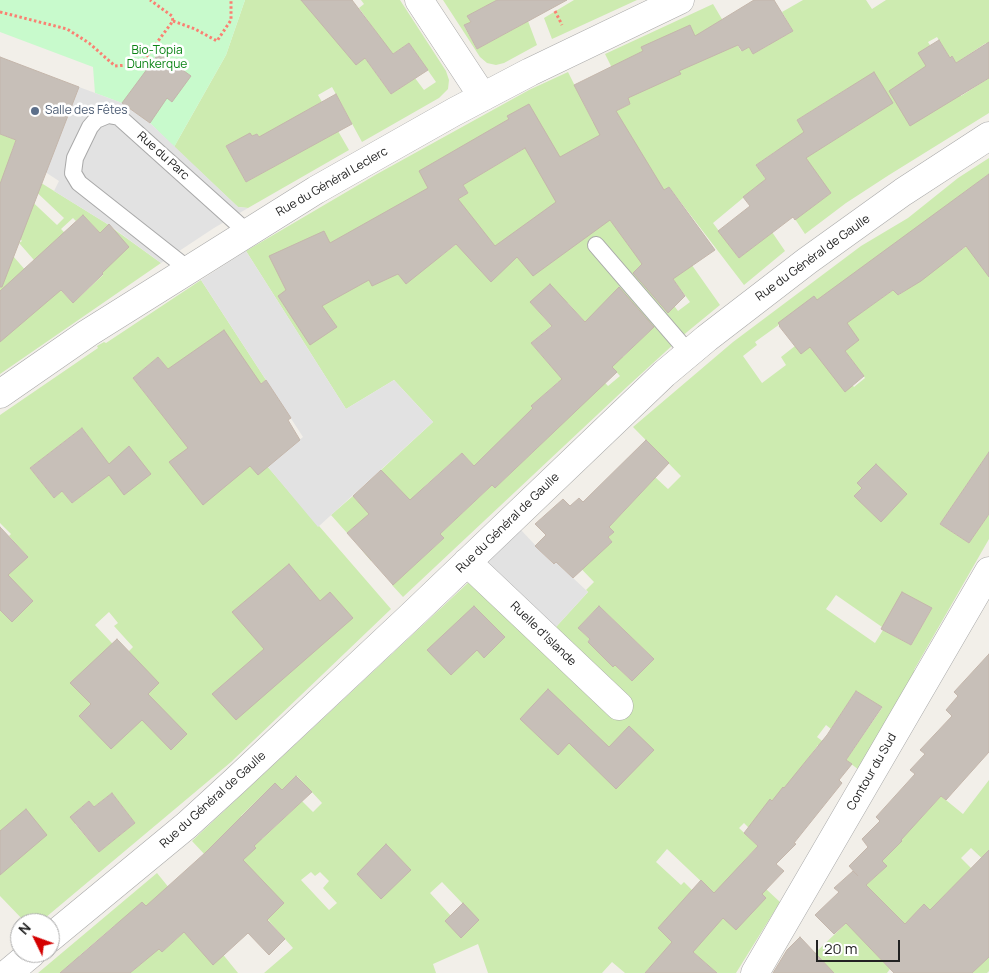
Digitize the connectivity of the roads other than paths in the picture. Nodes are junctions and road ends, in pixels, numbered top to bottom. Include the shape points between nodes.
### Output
1 (419, 0) edge
2 (680, 0) edge
3 (483, 97) junction
4 (989, 136) edge
5 (247, 232) junction
6 (596, 245) dead end
7 (188, 270) junction
8 (689, 353) junction
9 (0, 394) edge
10 (467, 562) junction
11 (989, 572) edge
12 (619, 706) dead end
13 (60, 930) edge
14 (20, 963) edge
15 (8, 973) edge
16 (755, 973) edge

1 - 3 street
2 - 3 street, Rue du Général Leclerc
3 - 5 street, Rue du Général Leclerc
4 - 8 street, Rue du Général de Gaulle via 866,218
5 - 7 street, Rue du Général Leclerc
5 - 7 lane, Rue du Parc via 124,120 113,114 96,120 75,158 73,173 79,183
6 - 8 lane
7 - 9 street, Rue du Général Leclerc
8 - 10 street, Rue du Général de Gaulle via 646,390
10 - 12 street, Ruelle d'Islande
10 - 13 street, Rue du Général de Gaulle via 188,825
11 - 16 street, Contour du Sud
14 - 15 street

